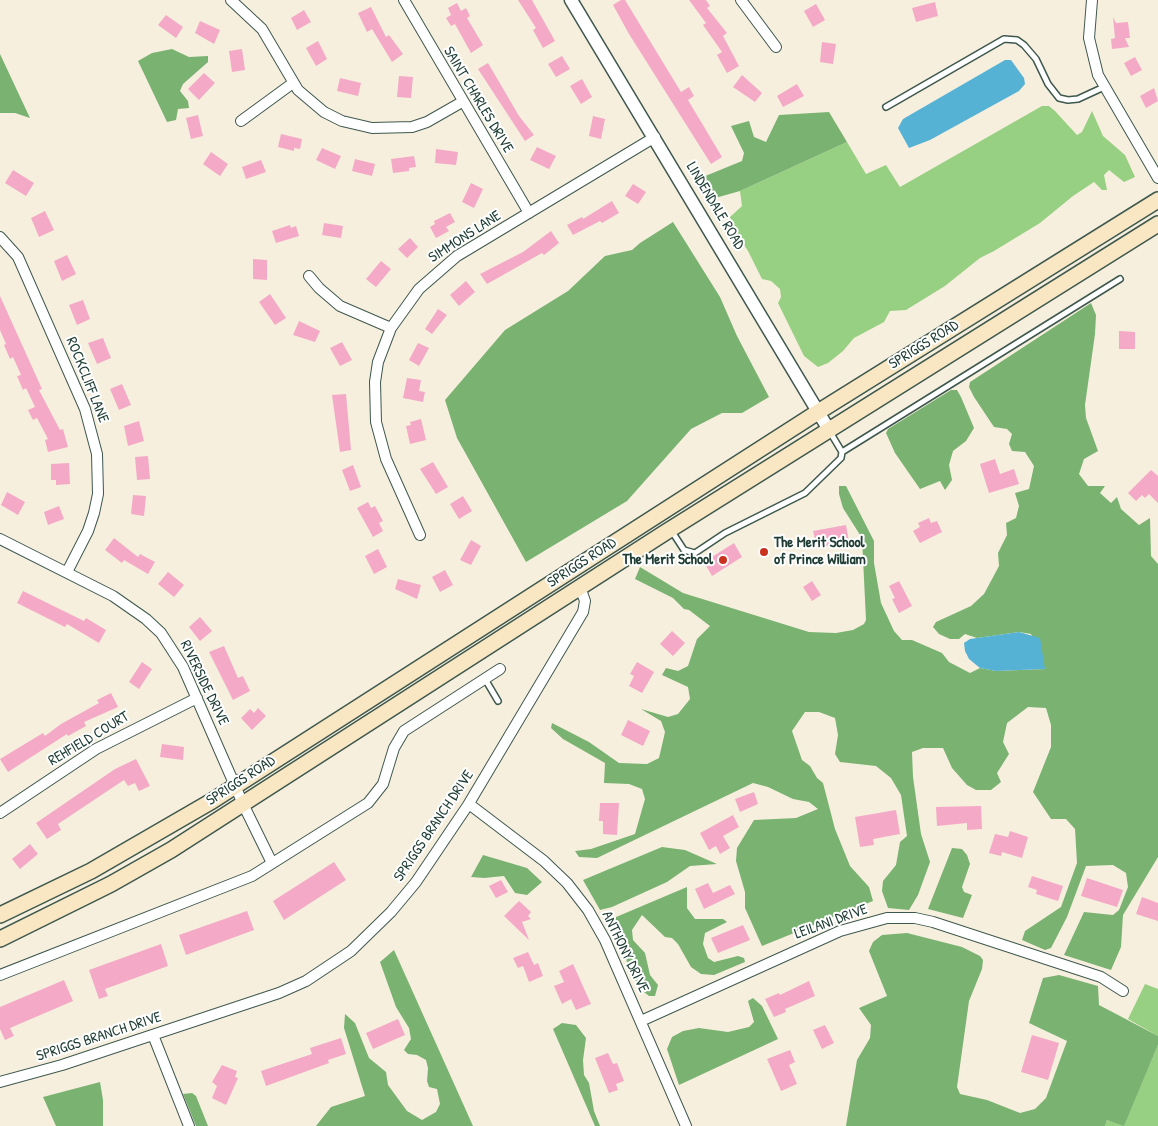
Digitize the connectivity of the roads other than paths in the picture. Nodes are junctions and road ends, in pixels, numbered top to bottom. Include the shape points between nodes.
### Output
1 (231, 0) edge
2 (404, 0) edge
3 (571, 0) edge
4 (741, 0) edge
5 (1092, 0) edge
6 (776, 47) dead end
7 (292, 83) junction
8 (1104, 87) junction
9 (462, 102) junction
10 (886, 107) dead end
11 (241, 121) dead end
12 (655, 137) junction
13 (1158, 178) edge
14 (1158, 200) edge
15 (529, 213) junction
16 (1158, 224) edge
17 (0, 236) edge
18 (309, 276) dead end
19 (1120, 279) dead end
20 (391, 328) junction
21 (818, 412) junction
22 (829, 430) junction
23 (842, 452) junction
24 (671, 529) junction
25 (420, 535) dead end
26 (0, 539) edge
27 (67, 572) junction
28 (580, 587) junction
29 (500, 669) dead end
30 (485, 678) junction
31 (197, 698) junction
32 (498, 701) dead end
33 (235, 785) junction
34 (244, 804) junction
35 (469, 804) junction
36 (0, 813) edge
37 (272, 863) junction
38 (0, 914) edge
39 (0, 939) edge
40 (0, 975) edge
41 (1123, 991) dead end
42 (641, 1021) junction
43 (153, 1035) junction
44 (0, 1082) edge
45 (189, 1126) edge
46 (686, 1126) edge

1 - 7 street via 262,29
2 - 9 street, SAINT CHARLES DRIVE
3 - 12 street, LINDENDALE ROAD
4 - 6 street
5 - 8 street via 1089,38
7 - 9 street via 324,112 342,121 372,128 392,129 427,122
7 - 11 street
8 - 10 lane via 1078,99 1063,100 1024,45 1004,38
8 - 13 street
9 - 15 street, SAINT CHARLES DRIVE
12 - 15 street, SIMMONS LANE
12 - 21 street, LINDENDALE ROAD
14 - 21 main road, SPRIGGS ROAD
15 - 20 street, SIMMONS LANE via 438,270 419,289
16 - 22 main road, SPRIGGS ROAD
17 - 27 street, ROCKCLIFF LANE via 18,257 85,408 98,454 98,494 94,513
18 - 20 street via 340,306
19 - 23 lane
20 - 25 street, SIMMONS LANE via 378,362 376,422 386,459
21 - 22 street, LINDENDALE ROAD
21 - 33 main road, SPRIGGS ROAD
22 - 23 lane
22 - 24 main road, SPRIGGS ROAD
23 - 24 lane via 841,458 805,492 724,533 695,553 684,550
24 - 28 main road, SPRIGGS ROAD
26 - 27 street, RIVERSIDE DRIVE
27 - 31 street, RIVERSIDE DRIVE via 113,596 146,619 175,652
28 - 34 main road, SPRIGGS ROAD
28 - 35 street, SPRIGGS BRANCH DRIVE via 585,607
29 - 30 street
30 - 32 lane
30 - 37 street via 404,731 394,748 383,784 368,803
31 - 33 street, RIVERSIDE DRIVE
31 - 36 street, REHFIELD COURT via 96,749
33 - 34 street, RIVERSIDE DRIVE
33 - 38 main road, SPRIGGS ROAD via 114,858
34 - 37 street, RIVERSIDE DRIVE
34 - 39 main road, SPRIGGS ROAD via 111,884
35 - 42 street, ANTHONY DRIVE via 544,861 581,900 605,940
35 - 43 street, SPRIGGS BRANCH DRIVE via 416,882 351,951 306,981 279,993
37 - 40 street via 247,878
41 - 42 street, LEILANI DRIVE via 1100,977 933,922 916,918 887,918 840,931
42 - 46 street, ANTHONY DRIVE
43 - 44 street, SPRIGGS BRANCH DRIVE via 62,1066
43 - 45 street

